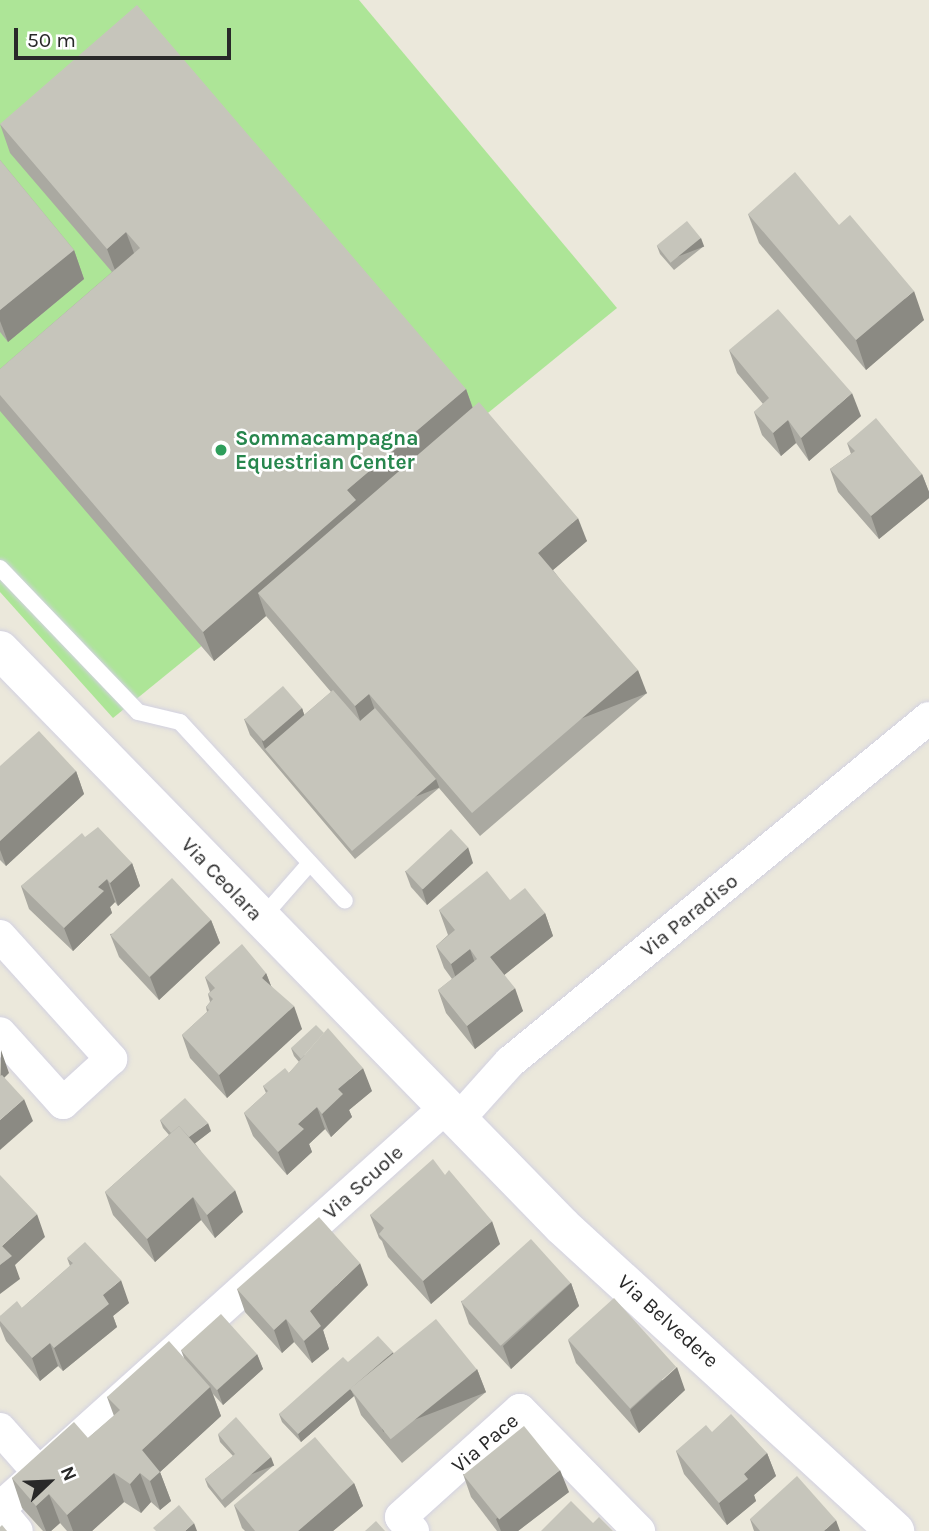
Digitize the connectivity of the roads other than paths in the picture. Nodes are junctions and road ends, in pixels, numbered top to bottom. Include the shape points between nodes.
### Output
1 (0, 568) edge
2 (0, 650) edge
3 (929, 718) edge
4 (310, 863) junction
5 (345, 901) dead end
6 (261, 919) junction
7 (0, 936) edge
8 (0, 1033) edge
9 (451, 1115) junction
10 (0, 1429) edge
11 (39, 1473) junction
12 (0, 1509) edge
13 (18, 1531) edge
14 (413, 1531) edge
15 (639, 1531) edge
16 (895, 1531) edge

1 - 4 lane via 138,712 180,722
2 - 6 street, Via Ceolara
3 - 9 street, Via Paradiso
4 - 5 lane
4 - 6 lane
6 - 9 street, Via Ceolara
7 - 8 street via 111,1059 63,1103
9 - 11 street, Via Scuole
9 - 16 street, Via Belvedere via 562,1226
10 - 11 street
11 - 12 street, Via Scuole
12 - 13 street
14 - 15 street, Via Pace via 401,1517 520,1410

